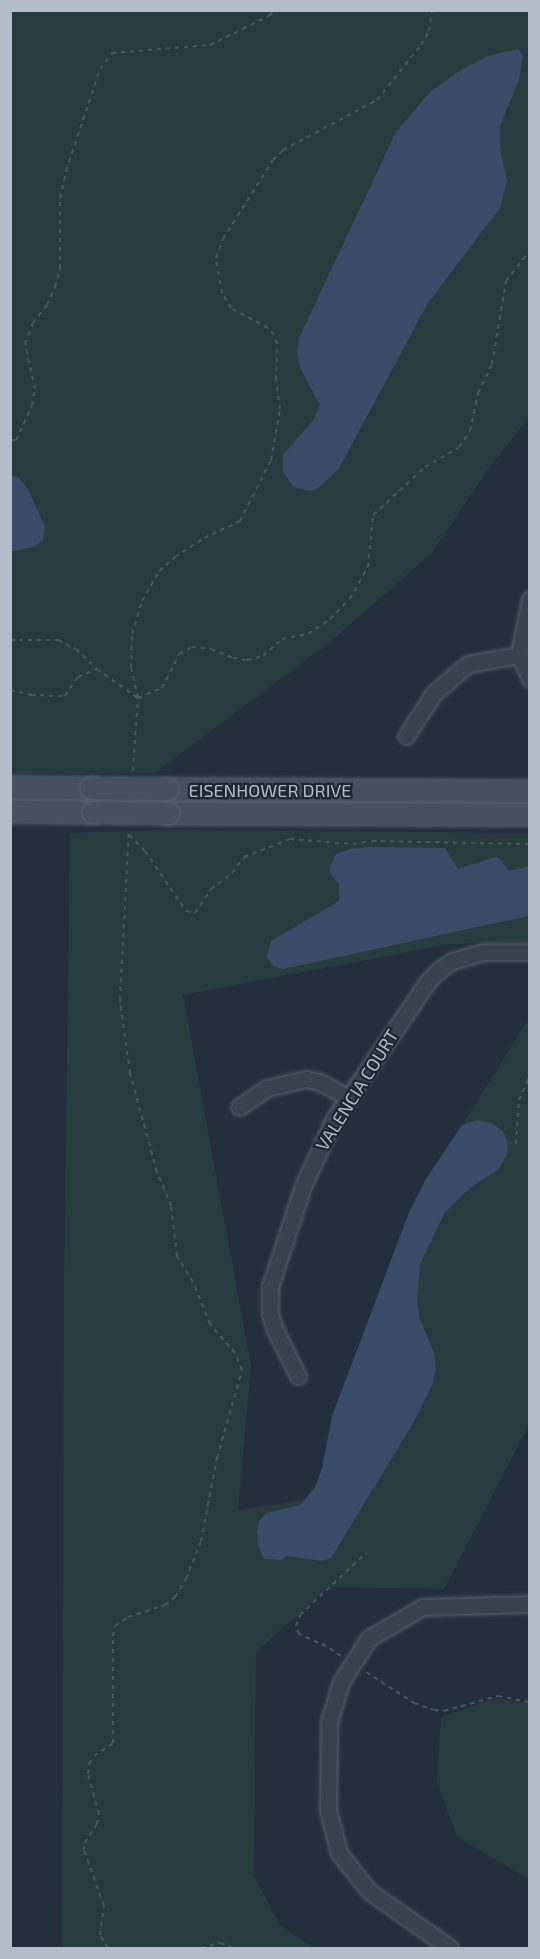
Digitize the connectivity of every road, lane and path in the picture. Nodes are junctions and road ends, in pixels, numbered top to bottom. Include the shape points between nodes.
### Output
1 (275, 10) edge
2 (432, 10) edge
3 (530, 249) edge
4 (10, 440) edge
5 (530, 599) edge
6 (10, 640) edge
7 (519, 655) junction
8 (97, 669) junction
9 (530, 679) edge
10 (10, 690) edge
11 (138, 698) junction
12 (406, 736) dead end
13 (133, 778) dead end
14 (10, 787) edge
15 (530, 790) edge
16 (10, 811) edge
17 (530, 814) edge
18 (130, 824) dead end
19 (129, 835) junction
20 (530, 844) edge
21 (530, 952) edge
22 (530, 1075) edge
23 (349, 1098) junction
24 (238, 1107) dead end
25 (516, 1144) dead end
26 (298, 1376) dead end
27 (366, 1553) dead end
28 (530, 1604) edge
29 (353, 1663) junction
30 (530, 1701) edge
31 (108, 1948) edge
32 (201, 1948) edge
33 (234, 1948) edge
34 (450, 1948) edge

1 - 4 path via 210,45 112,53 100,69 60,198 60,269 47,305 33,323 25,344 35,389 32,405 16,440
2 - 11 path via 429,31 421,45 376,100 283,150 223,239 216,258 222,293 231,308 268,328 277,344 280,409 271,460 240,521 204,538 159,571 142,602 132,634 130,668
3 - 11 path via 506,281 492,364 478,393 470,431 459,447 425,467 373,515 368,567 350,599 330,620 308,634 282,639 262,656 247,660 192,648 179,654 162,688
5 - 7 street
6 - 8 path via 58,640 76,649
7 - 9 street
7 - 12 street via 468,664 434,693
8 - 10 path via 78,677 64,696
8 - 11 path
11 - 13 path
14 - 15 main road, EISENHOWER DRIVE, bridge
16 - 17 main road, EISENHOWER DRIVE, bridge
18 - 19 path
19 - 20 path via 145,851 186,911 195,913 211,890 244,857 290,839 353,844
19 - 31 path via 120,1000 130,1073 157,1172 171,1206 177,1256 193,1282 210,1324 236,1353 242,1370 217,1458 201,1540 186,1579 165,1605 128,1617 115,1626 113,1743 89,1764 99,1814 84,1850 104,1906 100,1935
21 - 23 street, VALENCIA COURT via 484,952 452,961 439,970
22 - 25 path via 519,1100
23 - 24 street via 306,1079 267,1088
23 - 26 street, VALENCIA COURT via 318,1149 270,1287 270,1314 275,1330
27 - 29 path via 300,1615 296,1626 299,1634
28 - 29 street via 423,1607 369,1638
29 - 30 path via 425,1708 444,1711 498,1696
29 - 34 street via 341,1682 329,1722 328,1810 339,1852 369,1891
32 - 33 path via 220,1944

